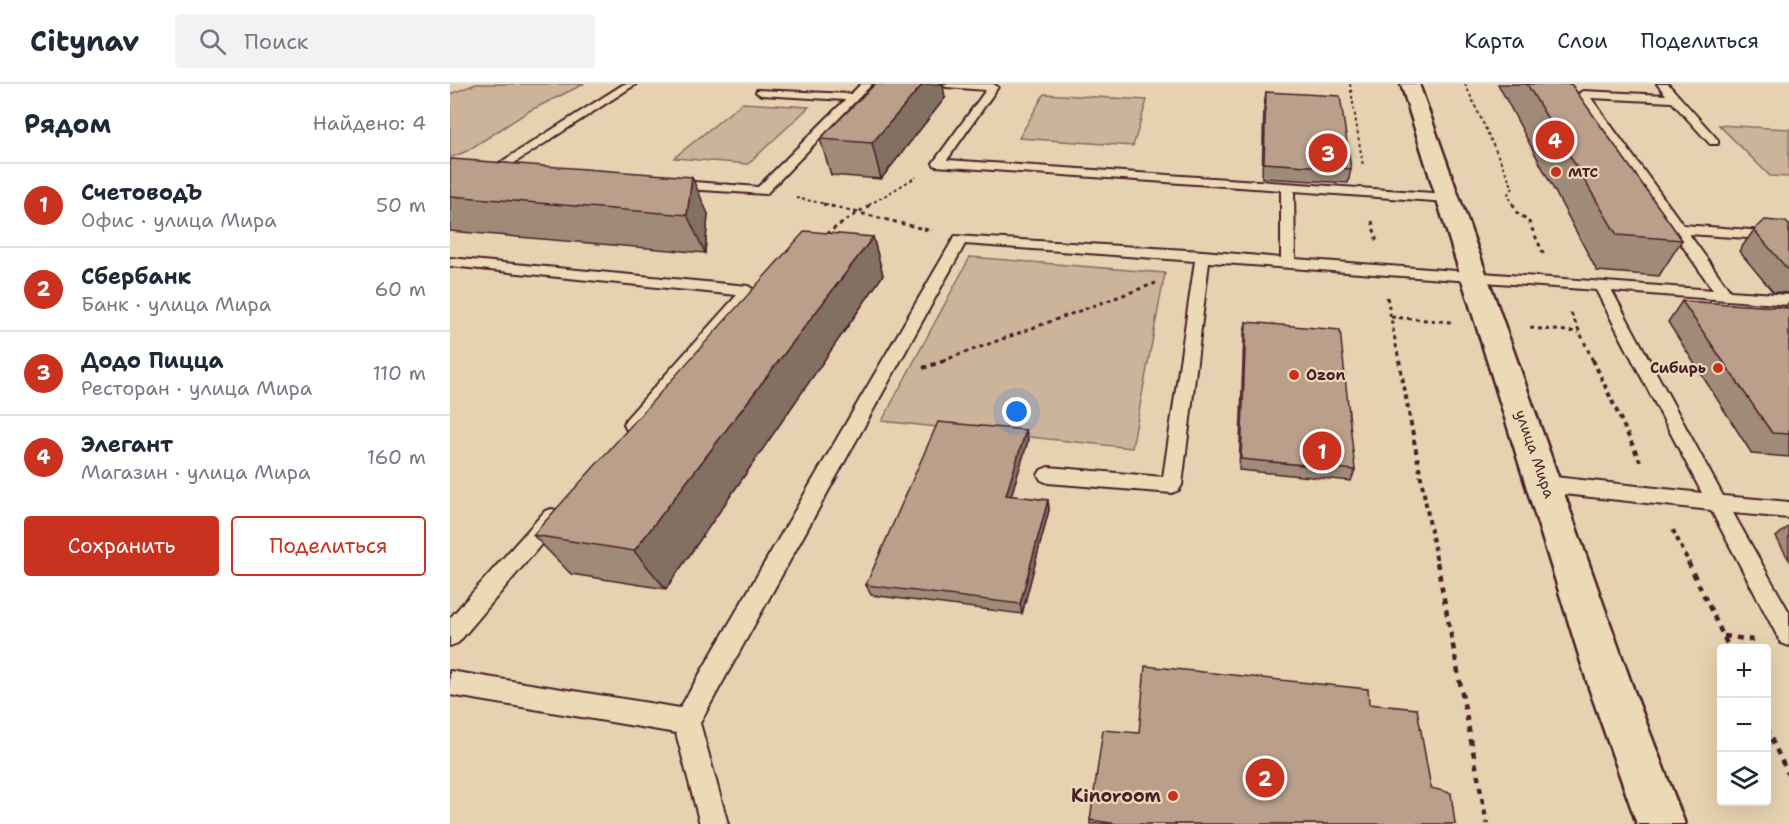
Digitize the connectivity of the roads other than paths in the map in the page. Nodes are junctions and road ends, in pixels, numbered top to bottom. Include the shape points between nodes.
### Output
1 (631, 84) edge
2 (867, 84) edge
3 (946, 84) edge
4 (1410, 84) edge
5 (1662, 84) edge
6 (761, 92) dead end
7 (854, 97) junction
8 (1676, 99) junction
9 (1714, 142) dead end
10 (514, 173) edge
11 (656, 183) edge
12 (1287, 187) junction
13 (1447, 198) junction
14 (1678, 229) junction
15 (1789, 237) edge
16 (1203, 255) junction
17 (1288, 261) junction
18 (450, 262) edge
19 (1474, 275) junction
20 (1600, 285) junction
21 (1725, 294) junction
22 (1789, 300) edge
23 (623, 436) edge
24 (1048, 475) dead end
25 (1545, 484) junction
26 (1718, 502) junction
27 (560, 508) edge
28 (1789, 510) edge
29 (450, 635) edge
30 (1789, 635) edge
31 (450, 684) edge
32 (686, 722) junction
33 (714, 824) edge
34 (1661, 824) edge

1 - 10 lane via 488,171
2 - 7 lane
3 - 12 lane via 993,87 939,163
4 - 13 main road, улица Мира
5 - 8 lane
6 - 7 lane
7 - 11 lane via 760,191
8 - 9 lane
8 - 14 lane via 1583,94
12 - 13 lane
12 - 17 lane
13 - 19 main road, улица Мира
14 - 15 lane
14 - 21 lane
16 - 17 lane
16 - 24 lane via 1172,485
16 - 32 lane via 960,239
17 - 19 lane
18 - 23 lane via 748,291
19 - 20 lane
19 - 25 main road, улица Мира
20 - 21 lane
20 - 26 lane
21 - 22 lane
25 - 26 lane
25 - 34 main road, улица Мира via 1612,691
26 - 28 lane
26 - 30 lane
27 - 29 lane
31 - 32 lane
32 - 33 lane

